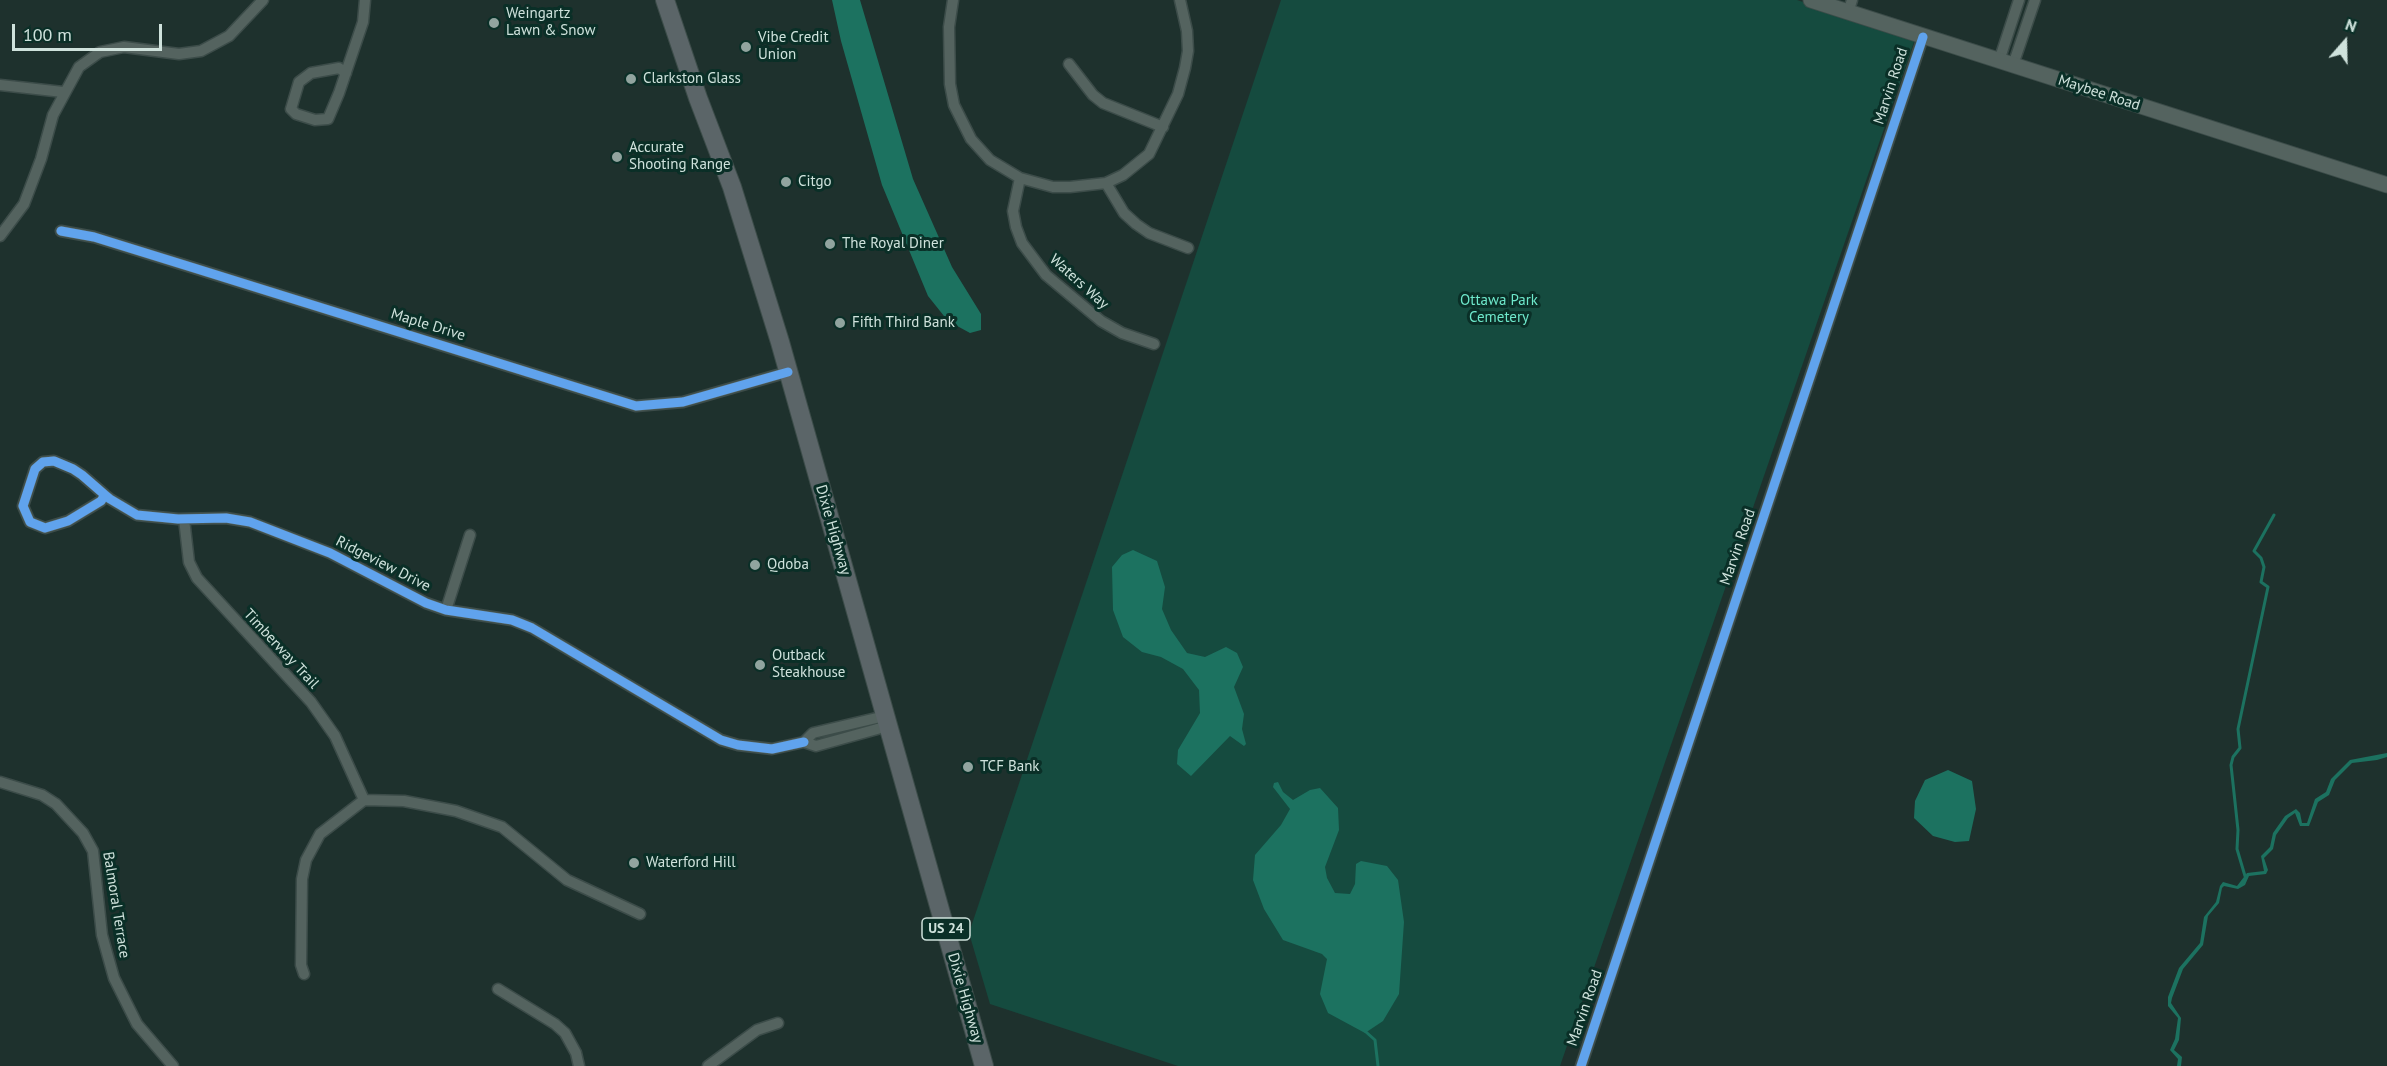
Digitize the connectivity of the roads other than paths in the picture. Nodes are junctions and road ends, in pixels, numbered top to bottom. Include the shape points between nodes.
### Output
1 (263, 0) edge
2 (365, 0) edge
3 (665, 0) edge
4 (953, 0) edge
5 (1180, 0) edge
6 (1811, 0) edge
7 (2019, 0) edge
8 (2035, 0) edge
9 (1845, 5) edge
10 (1923, 37) junction
11 (2006, 63) junction
12 (1069, 64) dead end
13 (346, 73) junction
14 (0, 85) edge
15 (63, 92) junction
16 (1163, 127) junction
17 (1020, 178) junction
18 (1106, 183) junction
19 (2387, 185) edge
20 (61, 231) dead end
21 (0, 236) edge
22 (1188, 248) dead end
23 (1154, 344) dead end
24 (788, 372) junction
25 (105, 495) junction
26 (184, 519) junction
27 (470, 535) dead end
28 (446, 610) junction
29 (887, 721) junction
30 (0, 782) edge
31 (364, 800) junction
32 (640, 914) dead end
33 (304, 974) dead end
34 (498, 989) dead end
35 (778, 1023) dead end
36 (173, 1066) edge
37 (579, 1066) edge
38 (708, 1066) edge
39 (984, 1066) edge
40 (1581, 1066) edge

1 - 15 street via 229,36 201,51 179,54 124,47 100,52 79,67
2 - 13 street via 363,22
3 - 24 main road, Dixie Highway / US 24 via 732,187
4 - 17 street via 949,53 954,105 971,139 990,160
5 - 16 street via 1188,51 1178,94
6 - 9 main road, Maybee Road
7 - 11 street
8 - 11 street
9 - 10 main road, Maybee Road
10 - 11 main road, Maybee Road
10 - 40 street, Marvin Road
11 - 19 main road, Maybee Road
12 - 16 street via 1092,95 1103,103
13 - 13 street via 327,119 315,120 291,109 299,82 311,73 339,68
14 - 15 street
15 - 21 street via 24,204
16 - 18 street via 1141,163
17 - 18 street via 1053,187
17 - 23 street, Waters Way via 1013,211 1016,227 1022,243 1046,275 1101,321
18 - 22 street via 1136,224
20 - 24 street, Maple Drive via 105,241 636,406 683,402
24 - 29 main road, Dixie Highway / US 24
25 - 25 street, Ridgeview Drive via 73,469 54,461 43,462 31,478 23,506 30,522 45,528 68,521
25 - 26 street, Ridgeview Drive via 137,515
26 - 28 street, Ridgeview Drive via 226,518 277,530 330,552 408,596
26 - 31 street, Timberway Trail via 189,562 197,578 311,702 335,736
27 - 28 street
28 - 29 street, Ridgeview Drive via 512,620 532,628 721,740 766,748 804,742 813,734
29 - 39 main road, Dixie Highway / US 24
30 - 36 street, Balmoral Terrace via 42,795 83,832 93,850 102,934 114,978 137,1024
31 - 32 street via 404,801 456,811 502,827 567,880
31 - 33 street via 320,834 306,860 302,879
34 - 37 street via 555,1024 576,1053
35 - 38 street via 757,1030

